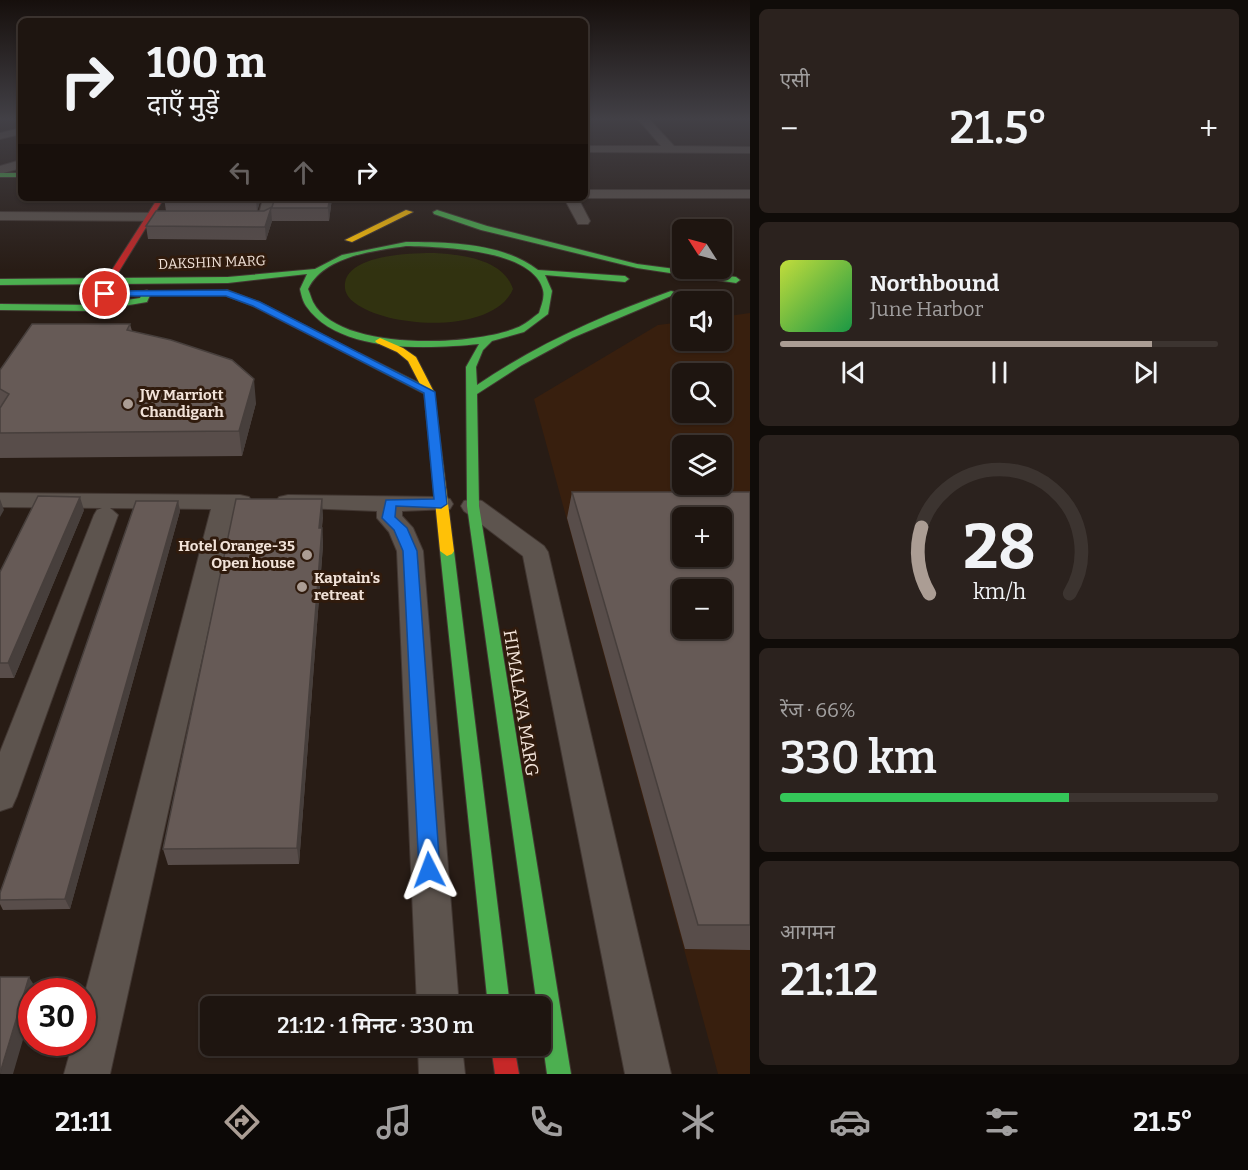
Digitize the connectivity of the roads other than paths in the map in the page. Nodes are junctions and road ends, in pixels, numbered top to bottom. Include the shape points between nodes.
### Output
1 (0, 175) edge
2 (18, 175) edge
3 (588, 194) edge
4 (750, 194) edge
5 (159, 201) edge
6 (269, 201) edge
7 (435, 201) edge
8 (573, 201) edge
9 (408, 205) edge
10 (437, 212) junction
11 (0, 216) edge
12 (149, 217) junction
13 (184, 217) edge
14 (219, 217) edge
15 (583, 221) dead end
16 (332, 246) dead end
17 (462, 246) junction
18 (379, 247) junction
19 (594, 256) junction
20 (294, 259) dead end
21 (672, 259) edge
22 (316, 271) junction
23 (534, 272) junction
24 (109, 281) junction
25 (0, 282) edge
26 (743, 284) edge
27 (227, 286) junction
28 (723, 291) edge
29 (147, 293) junction
30 (0, 294) edge
31 (624, 294) dead end
32 (270, 296) dead end
33 (563, 306) dead end
34 (0, 308) edge
35 (543, 313) junction
36 (488, 340) junction
37 (380, 341) junction
38 (429, 392) junction
39 (470, 394) junction
40 (0, 500) edge
41 (225, 502) junction
42 (390, 502) junction
43 (457, 505) junction
44 (106, 515) dead end
45 (0, 796) edge
46 (437, 996) edge
47 (498, 996) edge
48 (441, 1056) edge
49 (504, 1056) edge
50 (87, 1074) edge
51 (442, 1074) edge
52 (507, 1074) edge
53 (559, 1074) edge
54 (648, 1074) edge

1 - 2 main road
3 - 4 street
5 - 12 main road
6 - 14 street via 265,218
7 - 10 main road
8 - 15 street
9 - 16 main road via 376,229
9 - 18 main road via 407,219
10 - 17 main road via 443,230
10 - 19 main road
11 - 12 street
12 - 13 street
12 - 24 main road via 114,264
17 - 18 main road
17 - 23 main road via 498,255
18 - 22 main road via 354,252
19 - 21 main road
19 - 26 main road
20 - 27 main road
22 - 27 main road, DAKSHIN MARG
22 - 37 main road via 299,299 329,323 351,334
23 - 26 main road
23 - 35 main road via 546,285 549,299
24 - 25 main road, DAKSHIN MARG
24 - 27 main road, DAKSHIN MARG
26 - 28 main road
27 - 29 main road, DAKSHIN MARG
27 - 32 main road, DAKSHIN MARG
27 - 38 main road
29 - 30 main road, DAKSHIN MARG
29 - 34 main road via 144,300 94,308
31 - 39 main road via 680,293 642,303 506,367
33 - 35 main road
35 - 36 main road via 521,328
36 - 37 main road via 444,345
36 - 39 main road, HIMALAYA MARG via 479,349 471,368
37 - 38 main road, HIMALAYA MARG via 404,350 417,365
38 - 43 main road, HIMALAYA MARG
39 - 43 main road, HIMALAYA MARG
40 - 41 street
41 - 42 street
41 - 50 street
42 - 43 street
42 - 46 street via 388,518 400,528 410,551
43 - 47 main road, HIMALAYA MARG
43 - 53 main road, HIMALAYA MARG
43 - 54 street via 535,552
44 - 45 street
48 - 51 street
49 - 52 main road

